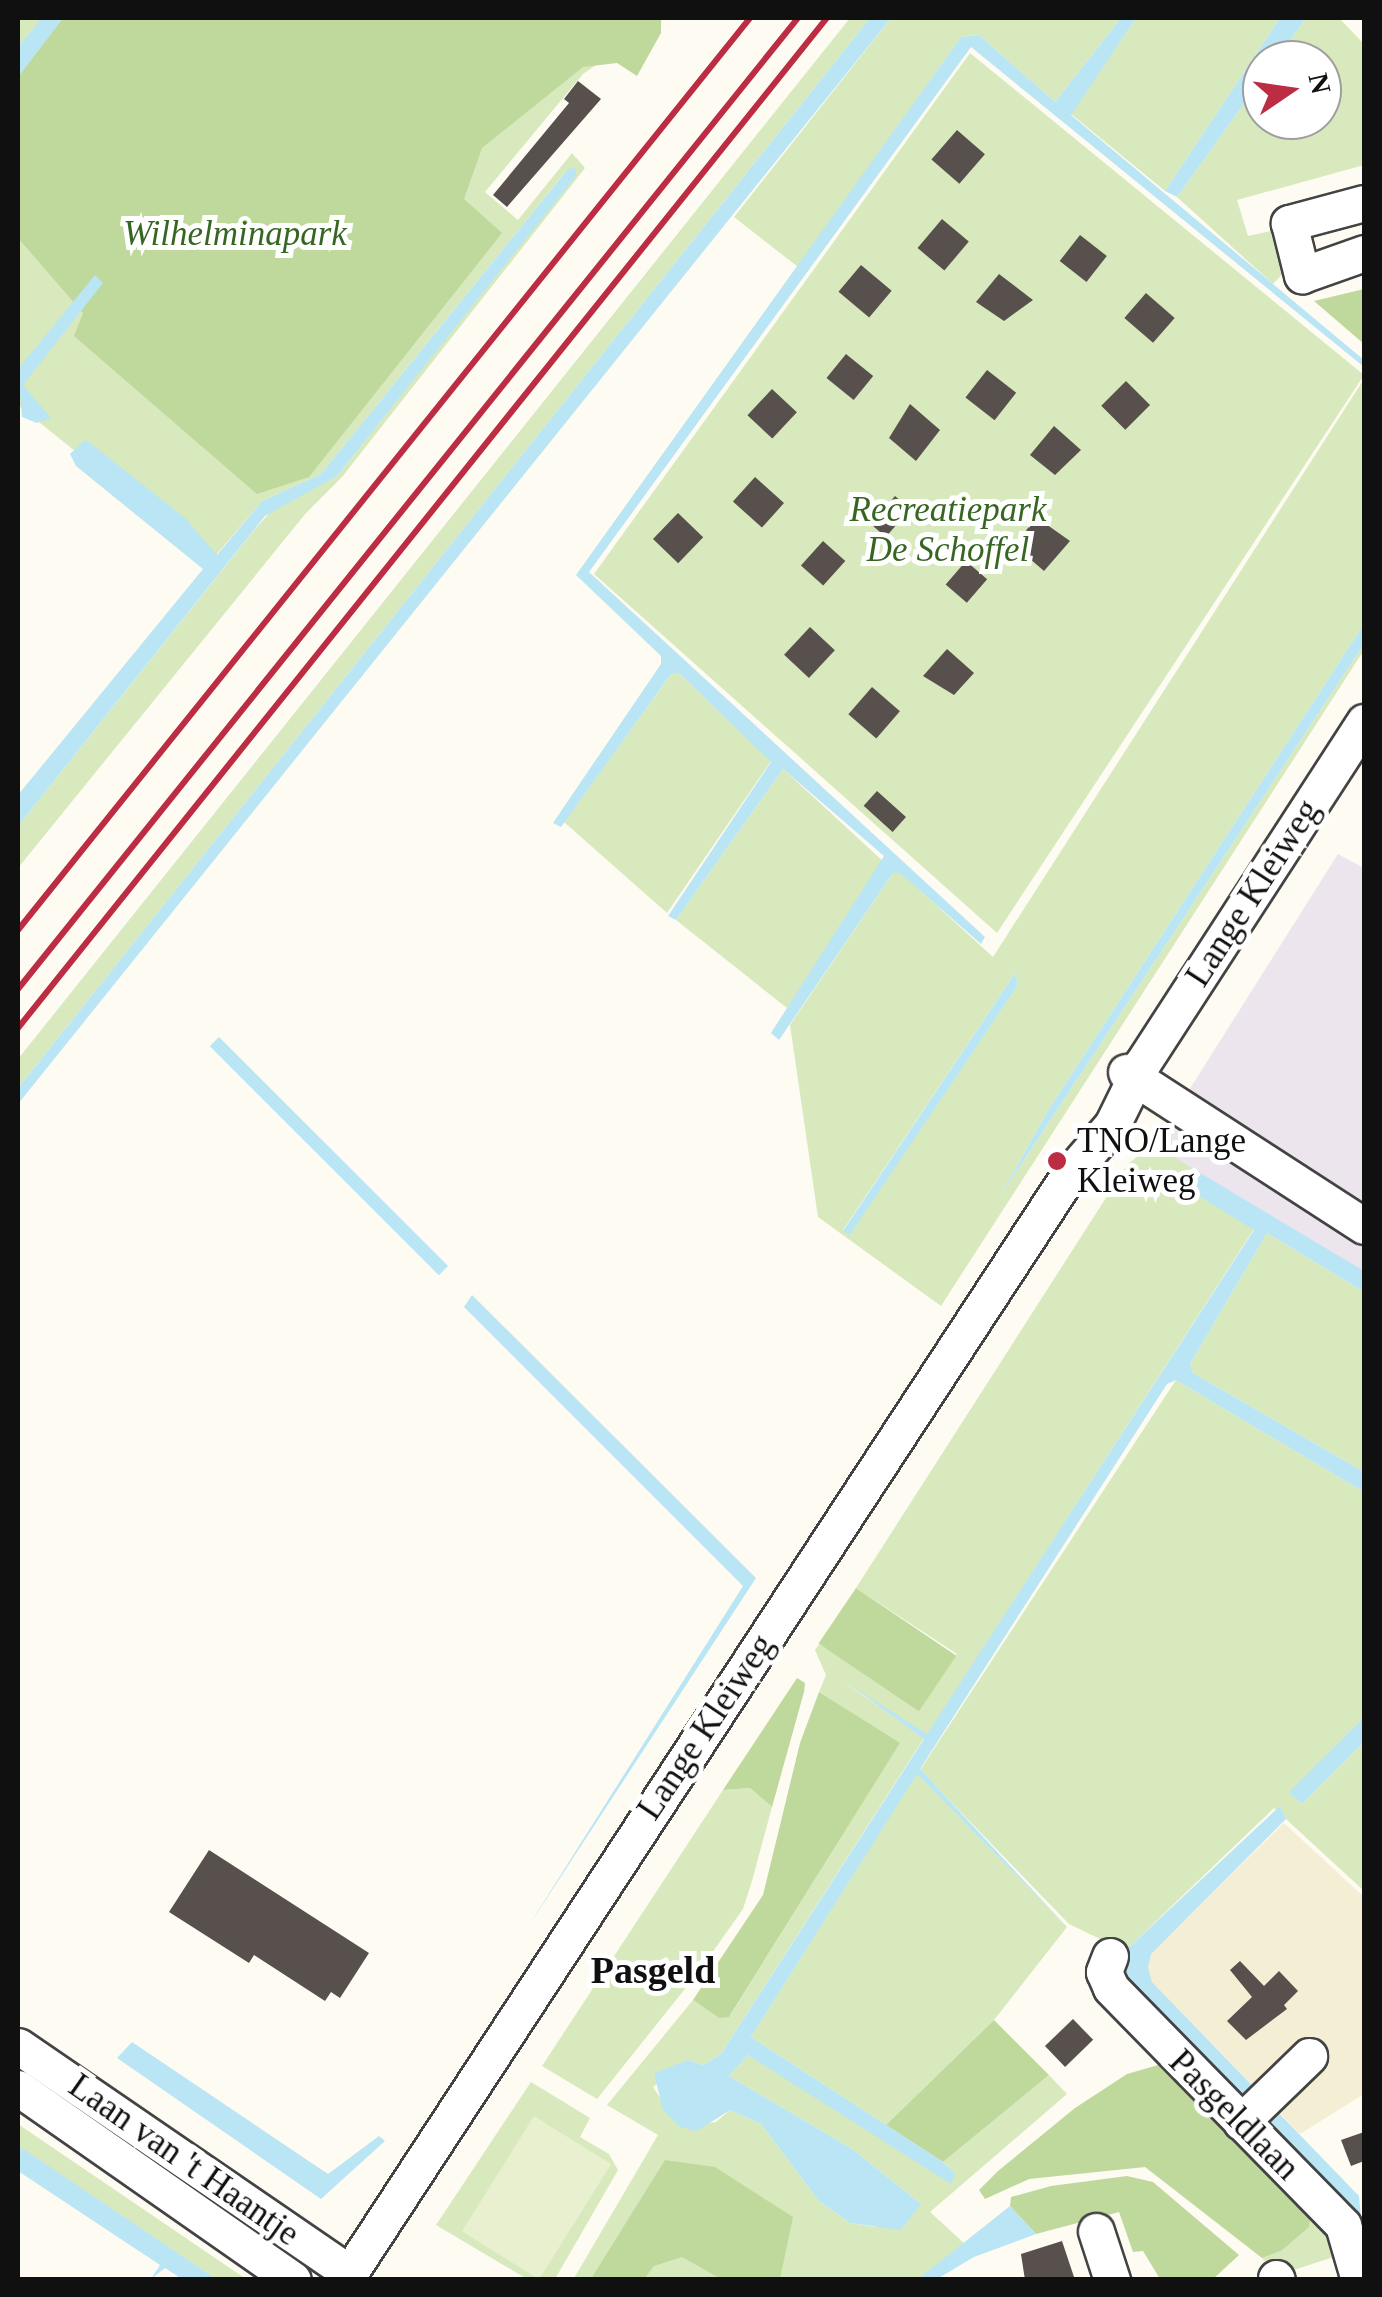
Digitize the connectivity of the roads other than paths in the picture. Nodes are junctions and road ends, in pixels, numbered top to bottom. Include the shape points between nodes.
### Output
1 (1364, 202) edge
2 (1364, 253) edge
3 (1364, 722) edge
4 (1134, 1073) junction
5 (1364, 1200) edge
6 (1364, 1226) edge
7 (1110, 1956) dead end
8 (28, 2052) edge
9 (1309, 2056) dead end
10 (18, 2088) edge
11 (1252, 2112) junction
12 (1096, 2231) dead end
13 (348, 2276) edge
14 (292, 2280) edge
15 (1112, 2280) edge
16 (1358, 2280) edge

1 - 2 street via 1288,223 1302,275
3 - 4 street, Lange Kleiweg
4 - 5 street
4 - 6 street
4 - 13 street, Lange Kleiweg via 1075,1152 1068,1176
7 - 11 street, Pasgeldlaan via 1104,1972 1110,1988
8 - 10 street
8 - 13 street, Laan van 't Haantje
9 - 11 street
10 - 14 street, Laan van 't Haantje
11 - 16 street, Pasgeldlaan via 1343,2226
12 - 15 street

